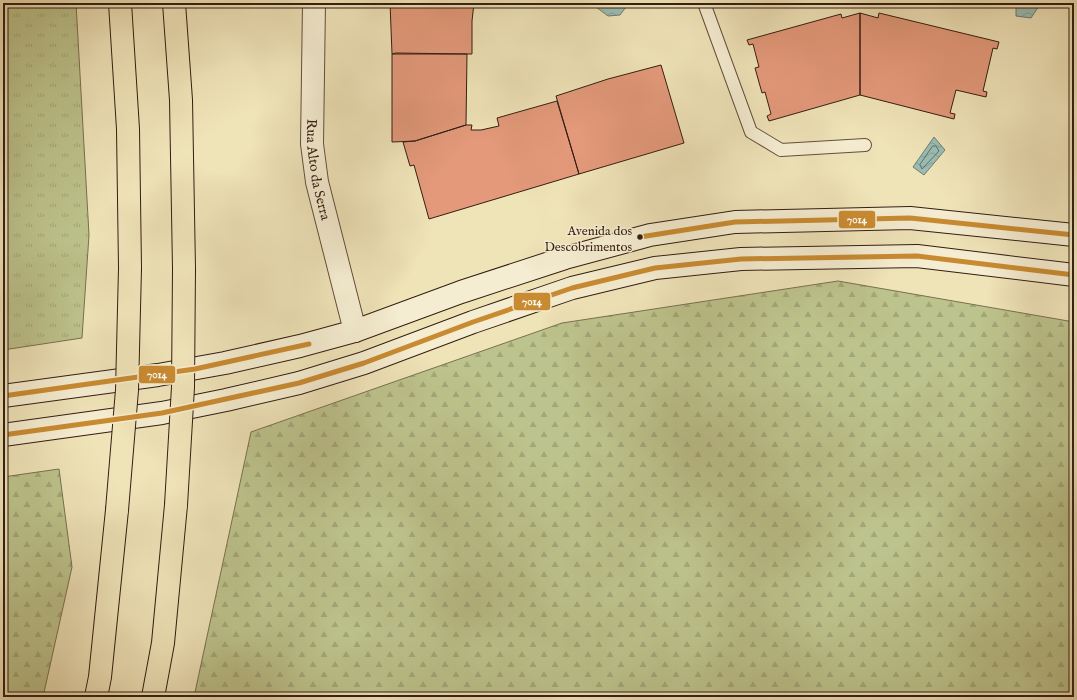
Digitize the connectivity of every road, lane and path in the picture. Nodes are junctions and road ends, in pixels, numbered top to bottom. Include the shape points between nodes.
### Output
1 (120, 3) edge
2 (174, 3) edge
3 (314, 3) edge
4 (704, 3) edge
5 (865, 145) dead end
6 (1074, 235) edge
7 (1074, 274) edge
8 (355, 331) junction
9 (3, 396) edge
10 (1069, 400) dead end
11 (1074, 402) edge
12 (3, 435) edge
13 (96, 697) edge
14 (153, 697) edge

1 - 13 highway, bridge via 128,129 130,268 127,390 117,510
2 - 14 highway, bridge via 182,100 183,387 176,504 163,643
3 - 8 main road, Rua Alto da Serra via 312,144 317,182
4 - 5 lane via 751,132 781,150
6 - 8 main road via 910,218 735,222 650,235 565,258
7 - 12 main road via 917,256 741,258 656,268 572,288 364,363 299,382 162,413
8 - 9 main road via 225,363 158,375
10 - 11 path

